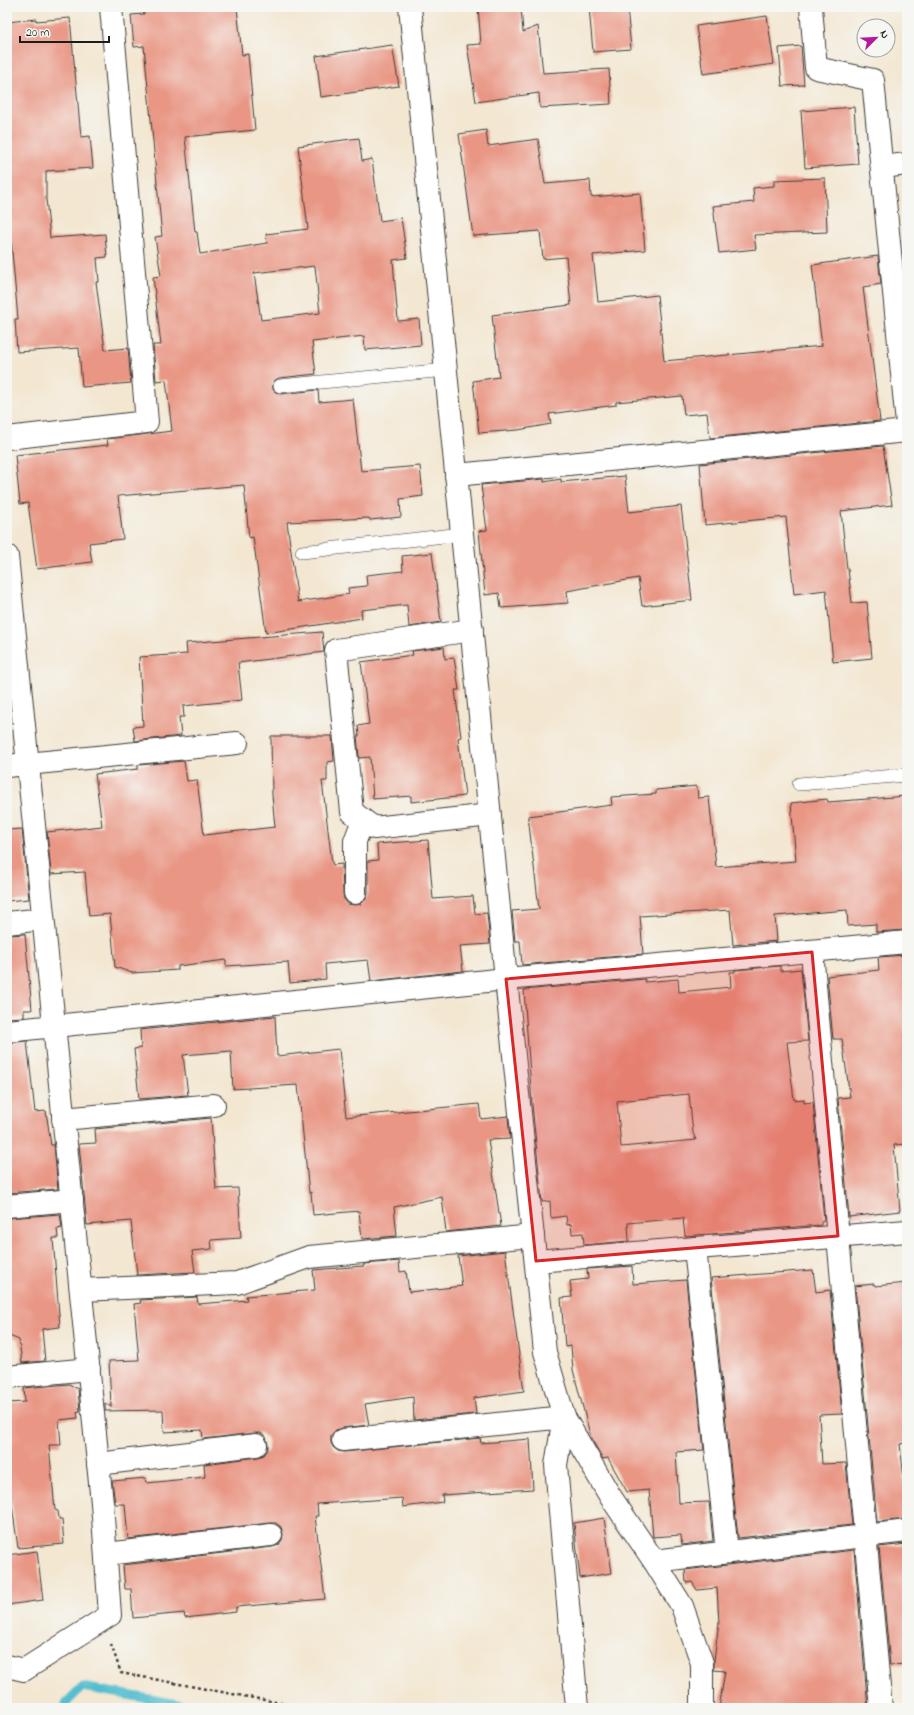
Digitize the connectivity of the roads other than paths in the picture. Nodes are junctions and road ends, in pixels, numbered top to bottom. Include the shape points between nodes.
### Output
1 (111, 7) edge
2 (410, 7) edge
3 (811, 7) edge
4 (907, 164) edge
5 (882, 167) junction
6 (902, 329) edge
7 (446, 370) junction
8 (280, 386) dead end
9 (907, 424) edge
10 (907, 431) edge
11 (7, 438) edge
12 (456, 475) junction
13 (462, 534) junction
14 (302, 552) dead end
15 (7, 556) edge
16 (472, 630) junction
17 (12, 669) edge
18 (237, 743) dead end
19 (17, 765) edge
20 (907, 775) edge
21 (799, 784) dead end
22 (490, 815) junction
23 (363, 820) junction
24 (355, 893) dead end
25 (43, 919) junction
26 (7, 923) edge
27 (907, 942) edge
28 (812, 952) junction
29 (506, 979) junction
30 (54, 1026) junction
31 (7, 1031) edge
32 (214, 1105) dead end
33 (63, 1119) junction
34 (72, 1200) junction
35 (7, 1206) edge
36 (907, 1231) edge
37 (533, 1236) junction
38 (838, 1236) junction
39 (695, 1248) junction
40 (536, 1261) junction
41 (81, 1290) junction
42 (89, 1369) junction
43 (7, 1377) edge
44 (564, 1417) junction
45 (343, 1440) dead end
46 (256, 1444) dead end
47 (98, 1464) junction
48 (907, 1531) edge
49 (271, 1535) dead end
50 (866, 1536) junction
51 (727, 1552) junction
52 (106, 1554) junction
53 (654, 1561) junction
54 (7, 1666) edge
55 (577, 1708) edge
56 (702, 1708) edge
57 (881, 1708) edge

1 - 11 street via 147,422
2 - 7 street
3 - 5 street via 816,68 873,80
4 - 5 street
5 - 6 street
6 - 9 street
7 - 8 lane
7 - 12 street
10 - 12 street
12 - 13 street
13 - 14 lane
13 - 16 street
15 - 17 street
16 - 22 street
16 - 23 street via 336,650 352,812
17 - 19 street
18 - 19 street
19 - 25 street
20 - 21 lane
22 - 23 street via 374,828
22 - 29 street
23 - 24 street via 355,840
25 - 26 street
25 - 30 street
27 - 28 street
28 - 29 street
28 - 38 street
29 - 30 street
29 - 37 street
30 - 31 street
30 - 33 street
32 - 33 street
33 - 34 street
34 - 35 street
34 - 41 street
36 - 38 street
37 - 40 street
37 - 41 street via 309,1257 237,1283
38 - 39 street
38 - 50 street
39 - 40 street
39 - 51 street
40 - 44 street via 545,1352
41 - 42 street
42 - 43 street
42 - 47 street
44 - 45 street
44 - 53 street via 610,1496
44 - 55 street via 556,1464
46 - 47 street
47 - 52 street
48 - 50 street
49 - 52 street
50 - 51 street
50 - 57 street
51 - 53 street
52 - 54 street via 110,1616 24,1670
53 - 56 street via 682,1606 702,1663

